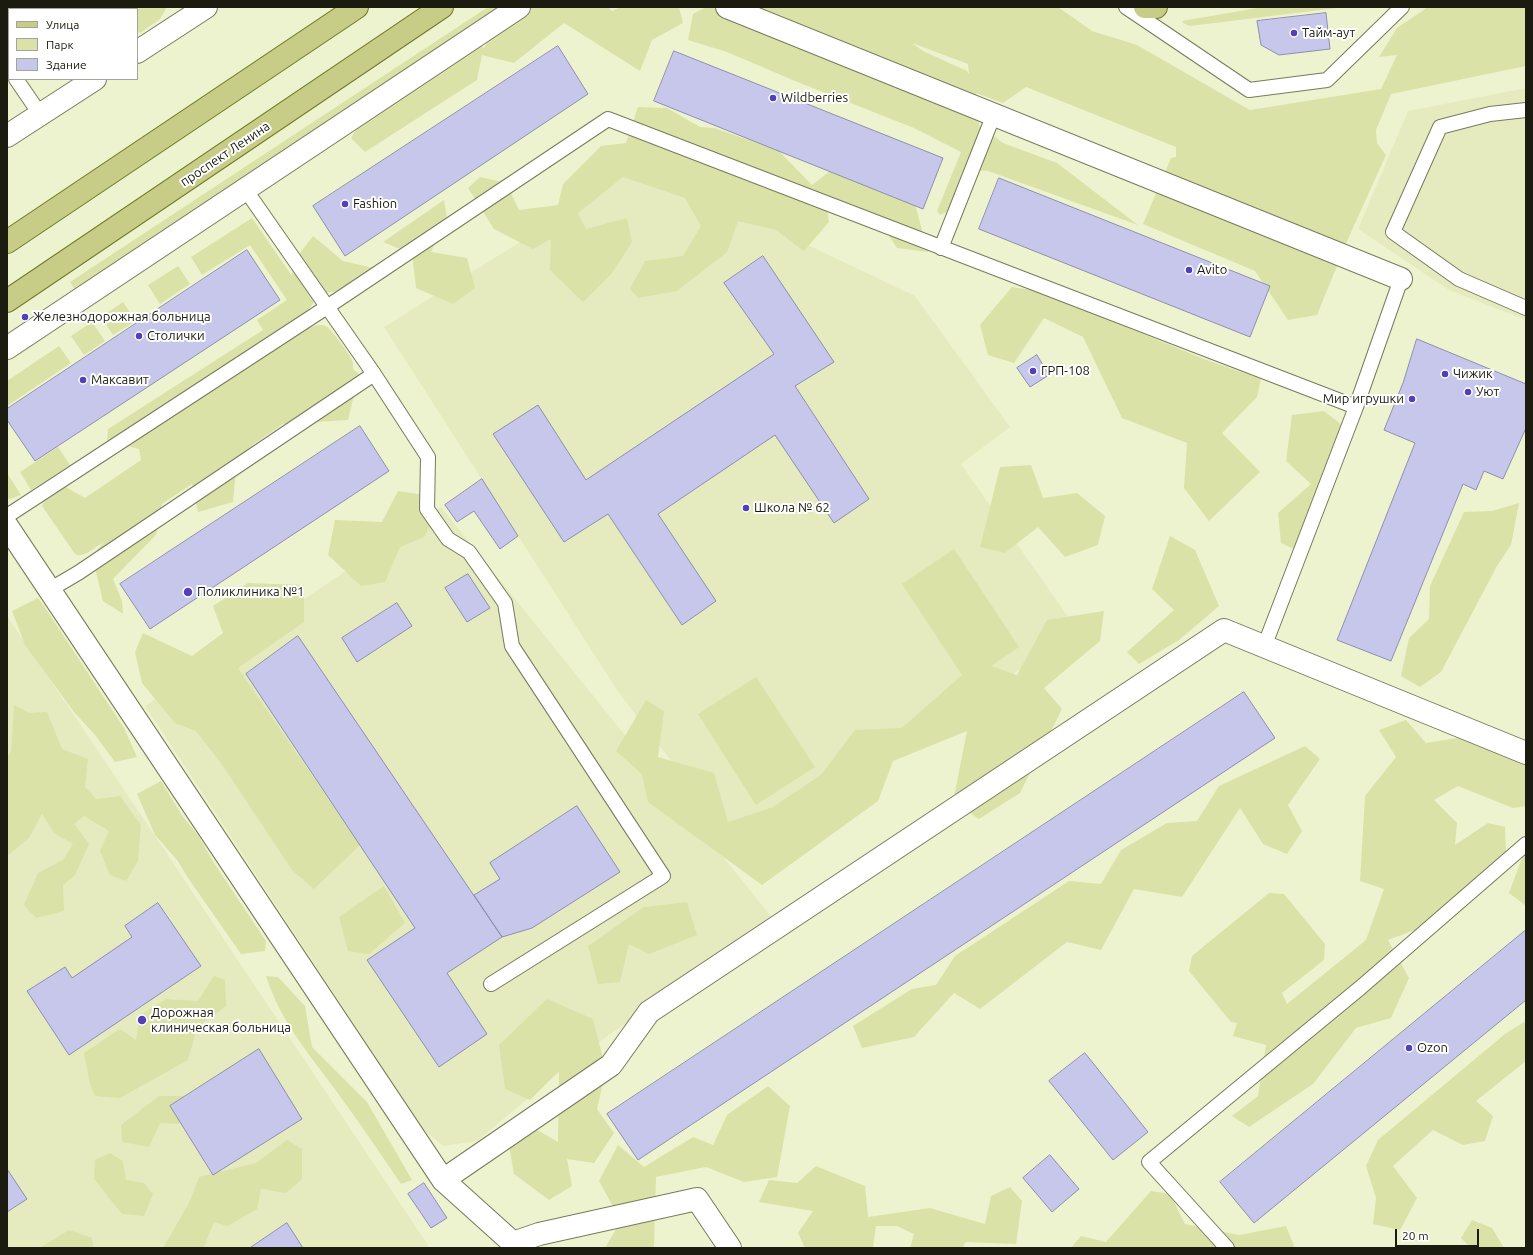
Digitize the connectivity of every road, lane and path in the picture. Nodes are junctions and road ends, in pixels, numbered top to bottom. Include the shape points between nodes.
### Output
1 (206, 7) edge
2 (357, 7) edge
3 (442, 7) edge
4 (519, 7) edge
5 (728, 7) edge
6 (1126, 7) edge
7 (1145, 7) edge
8 (1156, 7) edge
9 (1402, 7) edge
10 (138, 51) edge
11 (17, 80) edge
12 (93, 80) edge
13 (1526, 110) edge
14 (40, 114) junction
15 (994, 114) junction
16 (7, 136) edge
17 (245, 190) junction
18 (7, 242) edge
19 (942, 248) junction
20 (1401, 279) joint
21 (7, 301) edge
22 (327, 307) junction
23 (1526, 308) edge
24 (7, 348) edge
25 (374, 374) junction
26 (1356, 407) junction
27 (7, 516) edge
28 (7, 526) edge
29 (49, 590) junction
30 (1264, 647) junction
31 (1526, 753) edge
32 (1526, 844) edge
33 (490, 984) dead end
34 (443, 1180) junction
35 (730, 1248) edge
36 (1227, 1248) edge

1 - 10 street
2 - 18 main road
3 - 21 main road, проспект Ленина
4 - 17 street
5 - 15 street
6 - 9 lane via 1249,90 1327,80
7 - 8 main road
11 - 14 lane
12 - 14 street
13 - 23 lane via 1490,114 1440,127 1393,232 1459,280
14 - 16 street
15 - 19 lane
15 - 20 street
17 - 22 lane
17 - 24 street
19 - 22 lane via 608,119
19 - 26 lane
20 - 26 lane
22 - 25 lane
22 - 27 lane
25 - 29 lane
25 - 33 lane via 428,456 427,509 448,539 469,552 505,603 512,646 663,876
26 - 30 lane
28 - 29 street
29 - 34 street
30 - 31 street
30 - 34 street via 1224,630 649,1012 611,1065
32 - 36 lane via 1360,988 1149,1162
34 - 35 street via 513,1243 539,1234 697,1199

